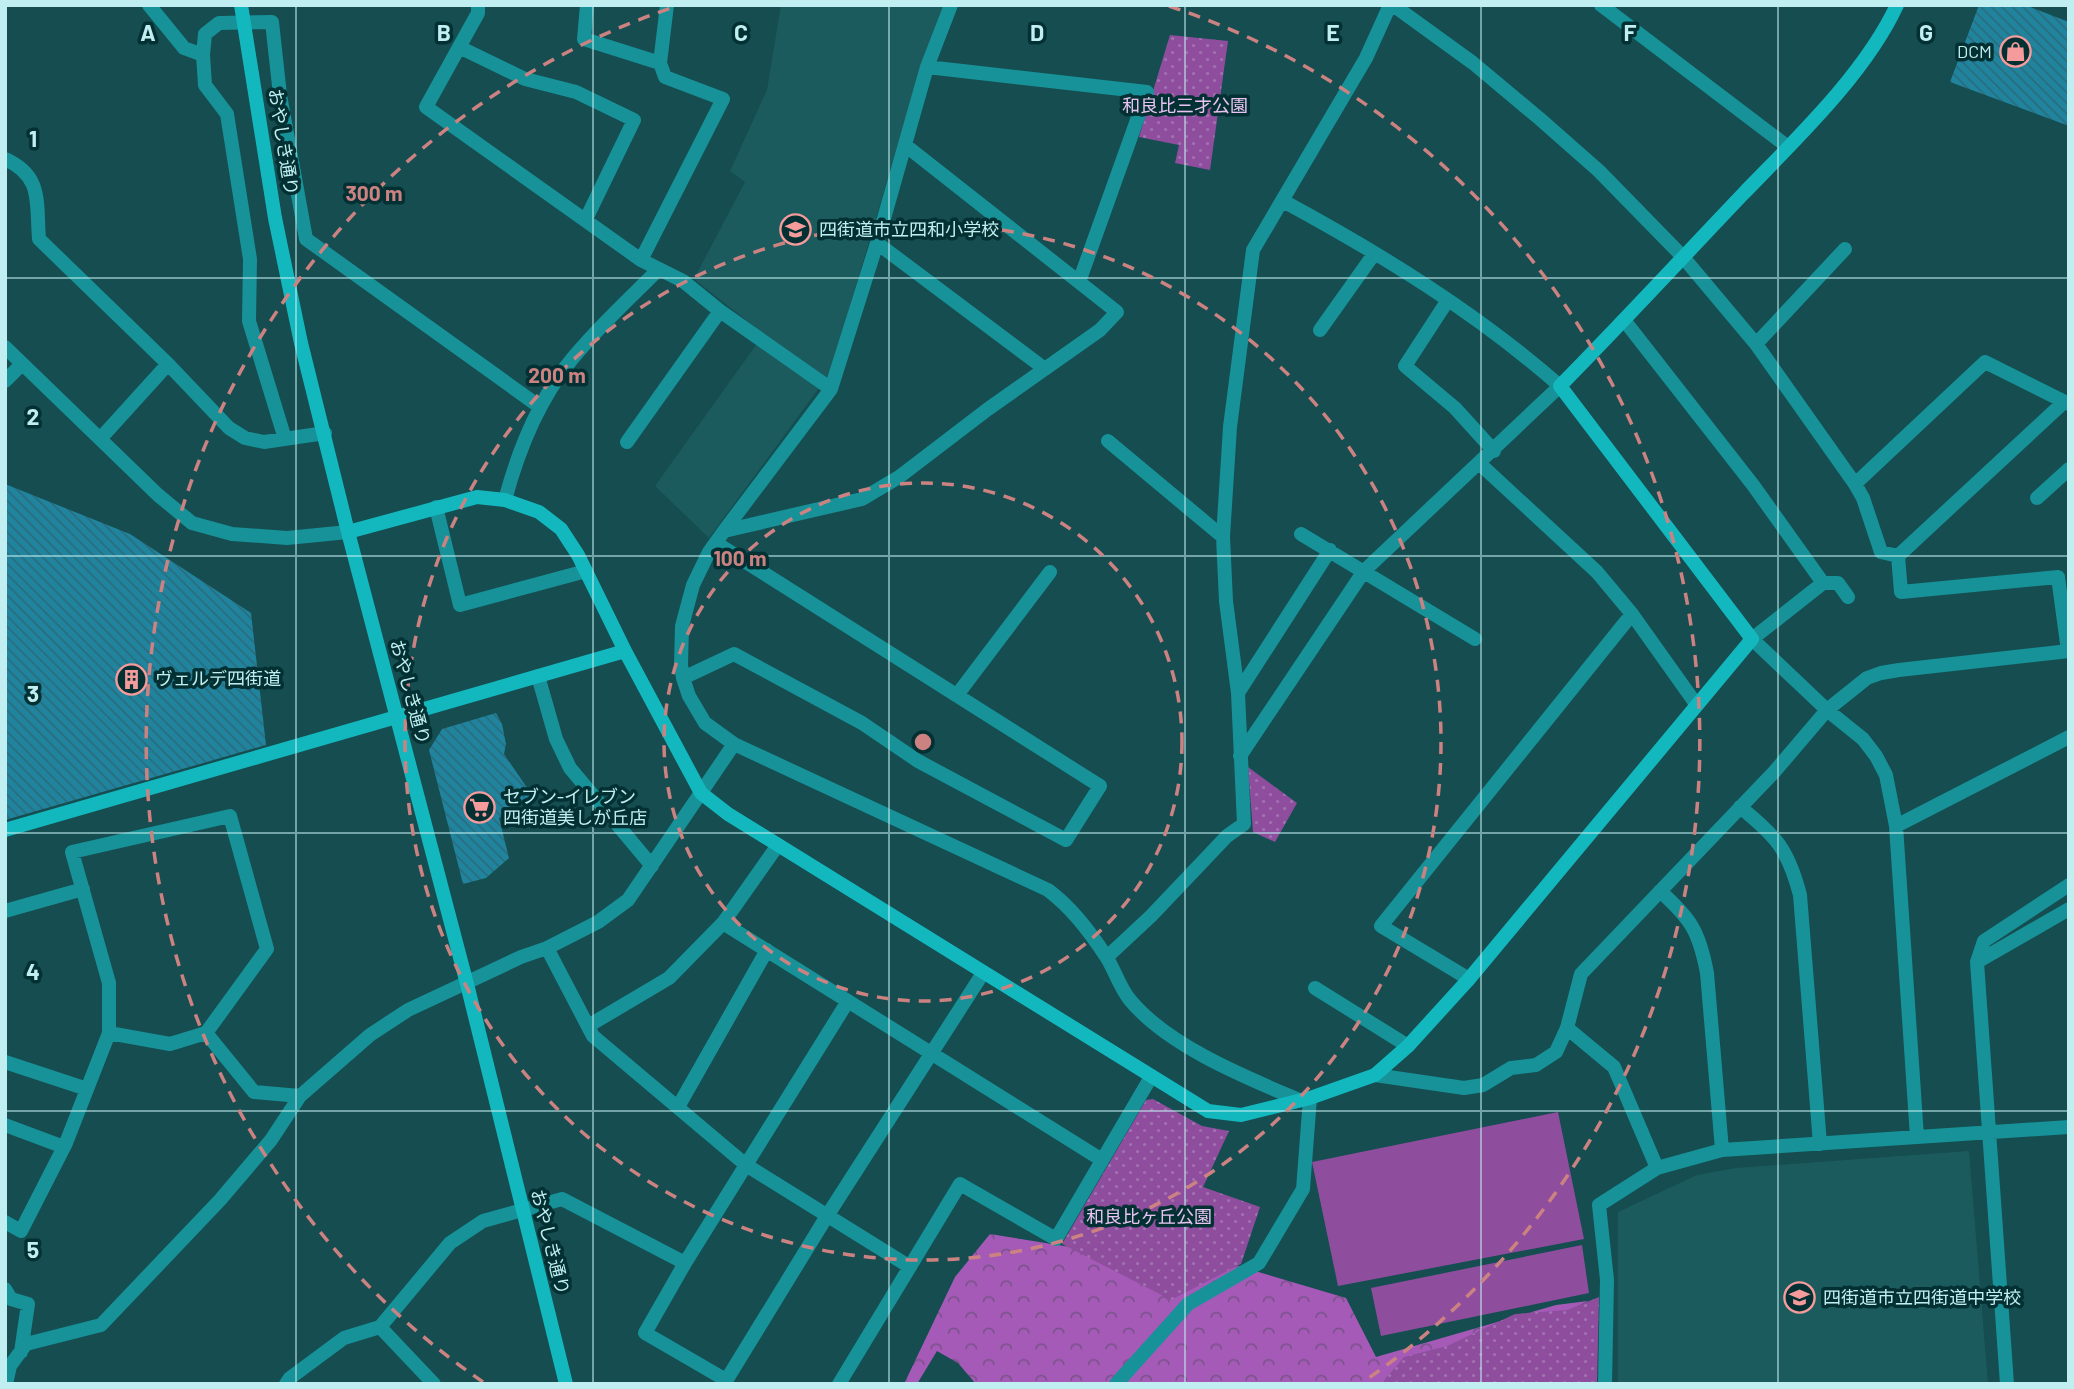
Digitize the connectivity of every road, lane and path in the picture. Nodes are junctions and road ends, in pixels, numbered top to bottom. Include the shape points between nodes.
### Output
1 (149, 5) edge
2 (241, 5) edge
3 (478, 5) edge
4 (587, 5) edge
5 (667, 5) edge
6 (951, 5) edge
7 (1391, 5) edge
8 (1601, 5) edge
9 (1897, 5) edge
10 (244, 21) junction
11 (459, 47) junction
12 (203, 55) junction
13 (660, 62) junction
14 (928, 67) junction
15 (905, 145) junction
16 (1788, 147) junction
17 (5, 159) edge
18 (1283, 201) junction
19 (586, 219) junction
20 (877, 243) junction
21 (1845, 248) dead end
22 (1374, 254) junction
23 (1683, 257) junction
24 (641, 260) junction
25 (659, 269) junction
26 (1079, 282) junction
27 (1448, 300) junction
28 (720, 312) junction
29 (1624, 320) junction
30 (1320, 330) dead end
31 (1756, 344) junction
32 (5, 347) edge
33 (22, 364) junction
34 (168, 364) junction
35 (1045, 369) junction
36 (5, 381) edge
37 (1560, 386) junction
38 (831, 389) junction
39 (2066, 403) edge
40 (540, 407) junction
41 (325, 433) junction
42 (100, 439) junction
43 (285, 439) junction
44 (1108, 441) dead end
45 (627, 442) dead end
46 (1494, 451) junction
47 (1480, 464) junction
48 (2069, 469) edge
49 (1855, 484) junction
50 (2037, 498) dead end
51 (505, 500) junction
52 (436, 507) junction
53 (348, 533) junction
54 (1301, 534) dead end
55 (720, 537) junction
56 (1223, 537) junction
57 (1330, 550) junction
58 (1898, 556) junction
59 (586, 571) junction
60 (1364, 571) junction
61 (1050, 572) dead end
62 (1823, 583) junction
63 (1848, 597) dead end
64 (1632, 614) junction
65 (1475, 639) dead end
66 (1752, 639) junction
67 (625, 651) junction
68 (2068, 651) edge
69 (538, 676) junction
70 (683, 678) junction
71 (1238, 693) junction
72 (957, 695) junction
73 (1696, 704) junction
74 (1826, 710) junction
75 (397, 718) junction
76 (2069, 737) edge
77 (734, 744) junction
78 (1240, 756) junction
79 (701, 793) junction
80 (1740, 807) junction
81 (1896, 826) junction
82 (5, 831) edge
83 (778, 845) junction
84 (652, 866) junction
85 (2069, 885) edge
86 (83, 889) junction
87 (1660, 891) junction
88 (2069, 909) edge
89 (5, 911) edge
90 (723, 923) junction
91 (547, 948) junction
92 (767, 950) junction
93 (1107, 957) junction
94 (1978, 962) junction
95 (984, 973) junction
96 (1469, 979) junction
97 (467, 984) junction
98 (1315, 988) dead end
99 (848, 1001) junction
100 (588, 1026) junction
101 (1567, 1028) junction
102 (108, 1033) junction
103 (206, 1034) junction
104 (1408, 1046) junction
105 (932, 1053) junction
106 (5, 1062) edge
107 (1375, 1075) junction
108 (1151, 1077) junction
109 (87, 1089) junction
110 (300, 1096) junction
111 (1305, 1099) junction
112 (678, 1107) junction
113 (5, 1125) edge
114 (2069, 1127) edge
115 (1991, 1133) junction
116 (1917, 1137) junction
117 (1819, 1144) junction
118 (64, 1147) junction
119 (1722, 1150) junction
120 (1102, 1160) junction
121 (746, 1165) junction
122 (1657, 1168) junction
123 (827, 1216) junction
124 (5, 1222) edge
125 (685, 1264) junction
126 (910, 1267) junction
127 (5, 1289) edge
128 (380, 1327) junction
129 (21, 1352) junction
130 (725, 1382) edge
131 (6, 1384) edge
132 (286, 1384) edge
133 (434, 1384) edge
134 (566, 1384) edge
135 (839, 1384) edge
136 (1116, 1384) edge
137 (1605, 1384) edge
138 (2007, 1384) edge

1 - 12 street via 184,48
2 - 10 street, おやしき通り
3 - 11 street
4 - 13 street via 584,39
5 - 13 street
6 - 14 street
7 - 18 street via 1366,58
7 - 23 street via 1474,62 1599,171
8 - 16 street
9 - 16 street via 1862,63
10 - 12 street via 219,23 205,34
10 - 40 street via 272,22 306,239
10 - 41 street, おやしき通り via 287,281
11 - 19 street via 426,107
11 - 19 street via 525,79 576,92 634,121
12 - 43 street via 205,85 227,114 250,259 249,321
13 - 24 street via 665,77 723,99
14 - 15 street
14 - 26 street via 1147,92
15 - 20 street
15 - 26 street
16 - 23 street
17 - 34 street via 23,167 34,186 39,239
18 - 22 street
18 - 56 street via 1253,250 1230,426
19 - 24 street
20 - 35 street
20 - 38 street
21 - 31 street
22 - 27 street
22 - 30 street
23 - 29 street
23 - 31 street
24 - 25 street
25 - 28 street via 683,281
25 - 40 street via 571,359
26 - 35 street via 1117,312 1100,330
27 - 37 street via 1515,347
27 - 46 street via 1405,366 1455,408
28 - 38 street
28 - 45 street
29 - 37 street
29 - 62 street
31 - 49 street
32 - 33 street
33 - 36 street
33 - 42 street
34 - 42 street
34 - 43 street via 229,428 264,442
35 - 55 street via 862,499
37 - 46 street
37 - 66 street
38 - 55 street
39 - 49 street via 1985,362
39 - 58 street
40 - 51 street
41 - 43 street
41 - 53 street, おやしき通り
42 - 53 street via 192,523 232,534 287,538
44 - 56 street
46 - 47 street
47 - 60 street
47 - 64 street via 1597,572
48 - 50 street
49 - 58 street via 1881,552
51 - 52 street via 477,497
51 - 59 street via 540,512 561,529
52 - 53 street
52 - 59 street via 460,605
53 - 75 street, おやしき通り
54 - 57 street
55 - 70 street via 693,585 682,626
55 - 72 street
56 - 71 street
57 - 60 street
57 - 71 street
58 - 68 street via 1901,592 2058,577
59 - 67 street
60 - 65 street
60 - 78 street
61 - 72 street
62 - 63 street via 1838,583
62 - 66 street
64 - 73 street
64 - 96 street via 1381,926
66 - 73 street
66 - 74 street
67 - 69 street
67 - 79 street
68 - 74 street via 1881,673 1867,678
69 - 75 street
69 - 84 street via 556,739 570,768
70 - 72 street via 734,654 1066,840 1100,786
70 - 77 street via 705,723
71 - 78 street
73 - 96 street
74 - 80 street
74 - 81 street via 1876,756 1886,775
75 - 82 street
75 - 97 street, おやしき通り
76 - 81 street
77 - 79 street
77 - 93 street via 1048,890 1066,903
78 - 93 street via 1244,824
79 - 83 street
79 - 84 street
80 - 87 street
80 - 117 street via 1771,832 1783,849 1800,895
81 - 116 street
83 - 90 street
83 - 95 street
84 - 91 street via 628,900 598,922
85 - 94 street via 1984,941
86 - 89 street
86 - 102 street via 109,983
86 - 103 street via 72,852 230,816 267,949
87 - 101 street via 1581,974
87 - 119 street via 1695,927 1702,947
88 - 94 street
90 - 92 street
90 - 100 street via 669,978
91 - 97 street
91 - 100 street
92 - 99 street
92 - 112 street
93 - 111 street via 1129,999 1181,1042 1245,1077
94 - 115 street
95 - 105 street
95 - 108 street
96 - 104 street
97 - 110 street via 408,1010 370,1035
97 - 134 street, おやしき通り
98 - 104 street
99 - 105 street
99 - 121 street
100 - 112 street via 593,1036
101 - 107 street via 1556,1052 1536,1065 1511,1068 1483,1085 1464,1088
101 - 122 street via 1614,1067
102 - 103 street via 170,1044
102 - 109 street
103 - 110 street via 254,1092
104 - 107 street
105 - 120 street
105 - 123 street
106 - 109 street
107 - 111 street
108 - 111 street via 1221,1114 1241,1115
108 - 120 street
109 - 118 street
110 - 129 street via 271,1140 220,1200 101,1325 26,1344
111 - 136 street via 1303,1189 1259,1263 1188,1304
112 - 121 street
113 - 118 street
114 - 115 street
115 - 116 street
115 - 138 street
116 - 117 street
117 - 119 street
118 - 124 street via 21,1231
119 - 122 street
120 - 126 street via 1056,1239 960,1184
121 - 123 street
121 - 125 street
122 - 137 street via 1599,1205 1607,1280
123 - 126 street
123 - 130 street
125 - 128 street via 562,1199 483,1221 450,1243
125 - 130 street via 645,1333
126 - 135 street
127 - 129 street via 11,1299 29,1304
128 - 132 street via 344,1338
128 - 133 street
129 - 131 street via 10,1366

